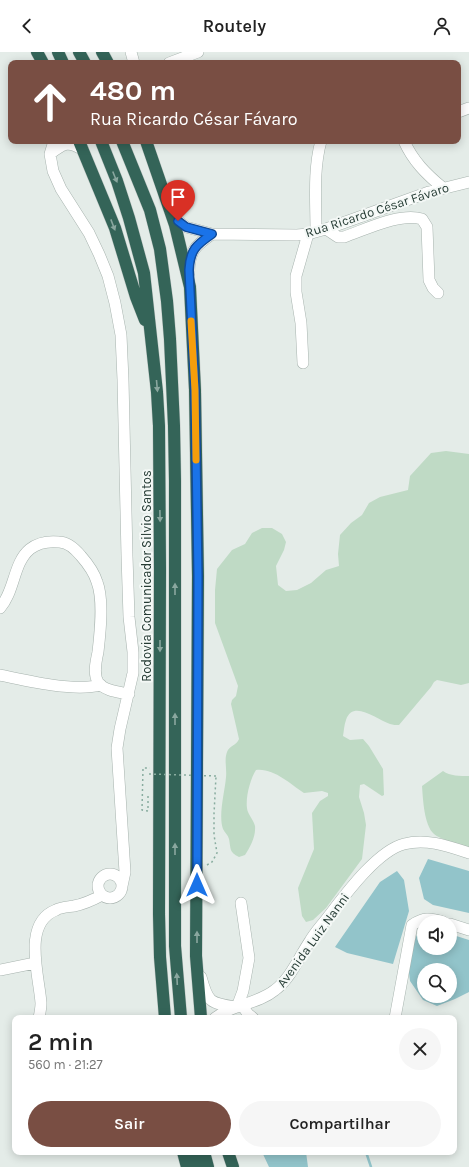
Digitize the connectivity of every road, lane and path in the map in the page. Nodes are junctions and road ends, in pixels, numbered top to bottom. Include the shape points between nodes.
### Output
1 (198, 52) edge
2 (177, 60) edge
3 (53, 144) edge
4 (102, 144) edge
5 (123, 144) edge
6 (147, 144) edge
7 (320, 144) edge
8 (405, 144) edge
9 (81, 145) edge
10 (50, 154) junction
11 (469, 182) edge
12 (443, 188) junction
13 (165, 194) junction
14 (317, 231) junction
15 (212, 234) junction
16 (190, 287) junction
17 (438, 293) dead end
18 (154, 357) junction
19 (302, 364) dead end
20 (0, 608) edge
21 (0, 675) edge
22 (101, 685) junction
23 (129, 694) junction
24 (154, 771) junction
25 (148, 796) dead end
26 (469, 853) edge
27 (123, 857) junction
28 (197, 871) junction
29 (108, 874) junction
30 (122, 886) junction
31 (102, 895) junction
32 (241, 903) dead end
33 (417, 922) edge
34 (457, 926) edge
35 (469, 930) edge
36 (196, 956) junction
37 (36, 963) junction
38 (0, 970) edge
39 (239, 1006) junction
40 (39, 1015) edge
41 (165, 1015) edge
42 (181, 1015) edge
43 (201, 1015) edge
44 (218, 1015) edge
45 (249, 1015) edge
46 (396, 1015) edge
47 (184, 1155) edge
48 (193, 1155) edge
49 (205, 1155) edge
50 (229, 1155) edge
51 (187, 1167) edge
52 (196, 1167) edge
53 (208, 1167) edge
54 (233, 1167) edge

1 - 2 street
3 - 10 street
4 -> 18 highway, Rodovia Comunicador Silvio Santos via 129,218 144,274
42 -> 5 highway via 175,946 175,481 170,339 160,249 150,210
6 - 13 highway
7 - 14 street via 316,184
8 - 12 street via 410,155
9 - 10 street via 67,144
9 -> 18 highway via 115,228 144,317
10 - 23 street via 56,180 89,233 105,269 121,335 127,564 133,652
11 - 12 street, Rua Ricardo César Fávaro
12 - 14 street, Rua Ricardo César Fávaro
13 - 15 street, Rua Ricardo César Fávaro via 178,221 186,227
13 - 16 highway
14 - 15 street, Rua Ricardo César Fávaro
14 - 17 street via 344,237 397,218 414,216 422,219 427,228 429,280
14 - 19 street via 296,276
15 - 16 street via 197,244 189,259
16 - 28 highway via 195,390 198,576
18 -> 24 highway, Rodovia Comunicador Silvio Santos via 159,426 160,569
20 - 22 street via 8,595 22,558 30,549 49,541 63,542 76,550 90,566 98,583 101,603 96,678
21 - 22 street via 68,687 85,688
22 - 23 street via 112,691
23 - 27 street via 117,748
24 - 25 path via 143,768 142,810 148,811
24 - 28 path, bridge via 216,776 216,853 212,862
24 - 41 highway, Rodovia Comunicador Silvio Santos via 160,957
26 - 39 street, Avenida Luiz Nanni via 424,842 403,844 386,852 340,901 311,939 288,977 275,990
27 - 29 street
27 - 30 street via 125,872
36 -> 28 highway
29 - 30 street via 119,878
29 - 31 street via 99,882 98,889
30 - 31 street via 117,896 110,898
31 - 37 street via 91,901 56,909 46,915 36,934
32 - 39 street via 249,958
33 - 46 street via 412,925
34 - 35 street
36 - 39 street via 208,998 213,1002
36 - 43 highway
37 - 38 street
37 - 40 street via 41,1004
39 - 44 street, Avenida Luiz Nanni
39 - 45 street
47 - 51 highway
48 - 52 highway
49 - 53 highway
50 - 54 highway

